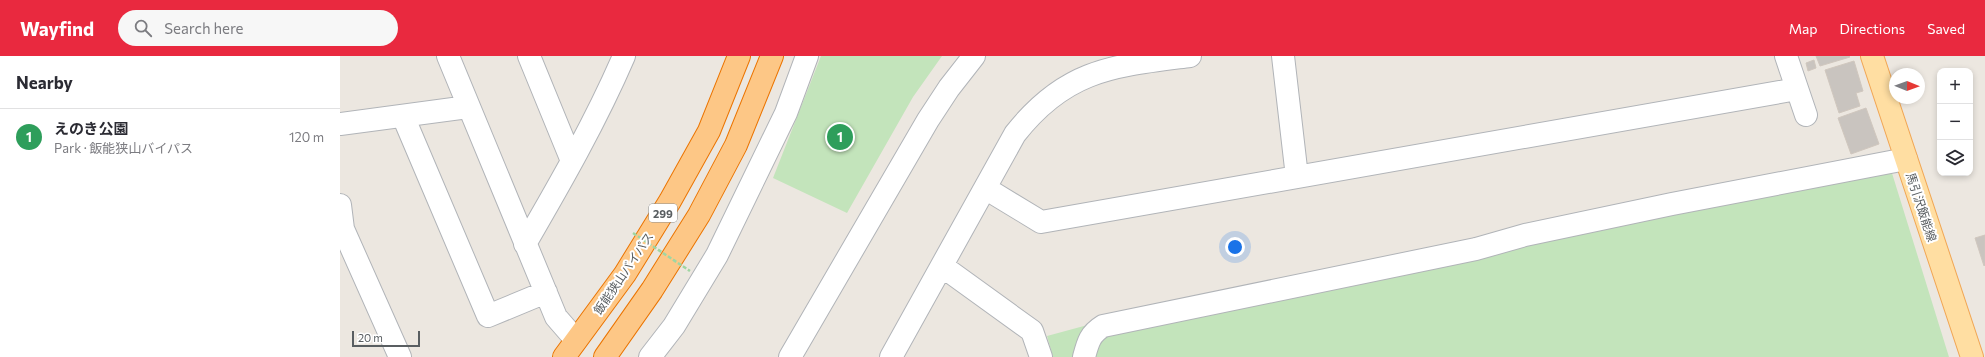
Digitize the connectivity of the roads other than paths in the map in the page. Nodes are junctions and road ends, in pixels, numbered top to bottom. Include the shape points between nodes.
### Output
1 (448, 56) edge
2 (529, 56) edge
3 (624, 56) edge
4 (739, 56) edge
5 (772, 56) edge
6 (807, 56) edge
7 (974, 56) edge
8 (1190, 56) edge
9 (1283, 56) edge
10 (1786, 56) edge
11 (1872, 56) edge
12 (1797, 89) junction
13 (468, 107) junction
14 (1806, 115) dead end
15 (404, 116) junction
16 (340, 124) edge
17 (1906, 159) junction
18 (572, 162) junction
19 (1297, 177) junction
20 (986, 188) junction
21 (340, 205) edge
22 (525, 244) junction
23 (942, 266) junction
24 (546, 292) junction
25 (570, 349) edge
26 (400, 357) edge
27 (605, 357) edge
28 (650, 357) edge
29 (790, 357) edge
30 (891, 357) edge
31 (1041, 357) edge
32 (1084, 357) edge
33 (1972, 357) edge

1 - 13 street
2 - 18 street
3 - 18 street
4 - 25 highway, 飯能狭山バイパス / 299 via 709,131 670,201 625,274
5 - 27 highway, 299 via 736,145 699,214 652,290
6 - 28 street via 786,113 716,255 674,326
7 - 29 street via 928,120
8 - 20 street via 1101,70 1074,81 1029,116 1015,134
9 - 19 street
10 - 12 street
11 - 17 main road, 馬引沢飯能線
12 - 14 street
12 - 19 street
13 - 15 street
13 - 22 street
15 - 16 street
15 - 24 street via 488,316
17 - 32 street via 1672,204 1526,235 1476,249 1103,326 1094,332 1088,341
17 - 33 main road, 馬引沢飯能線
18 - 22 street
19 - 20 street via 1041,222
20 - 23 street
21 - 26 street via 343,229
22 - 24 street
23 - 30 street
23 - 31 street via 1032,331
24 - 25 street

